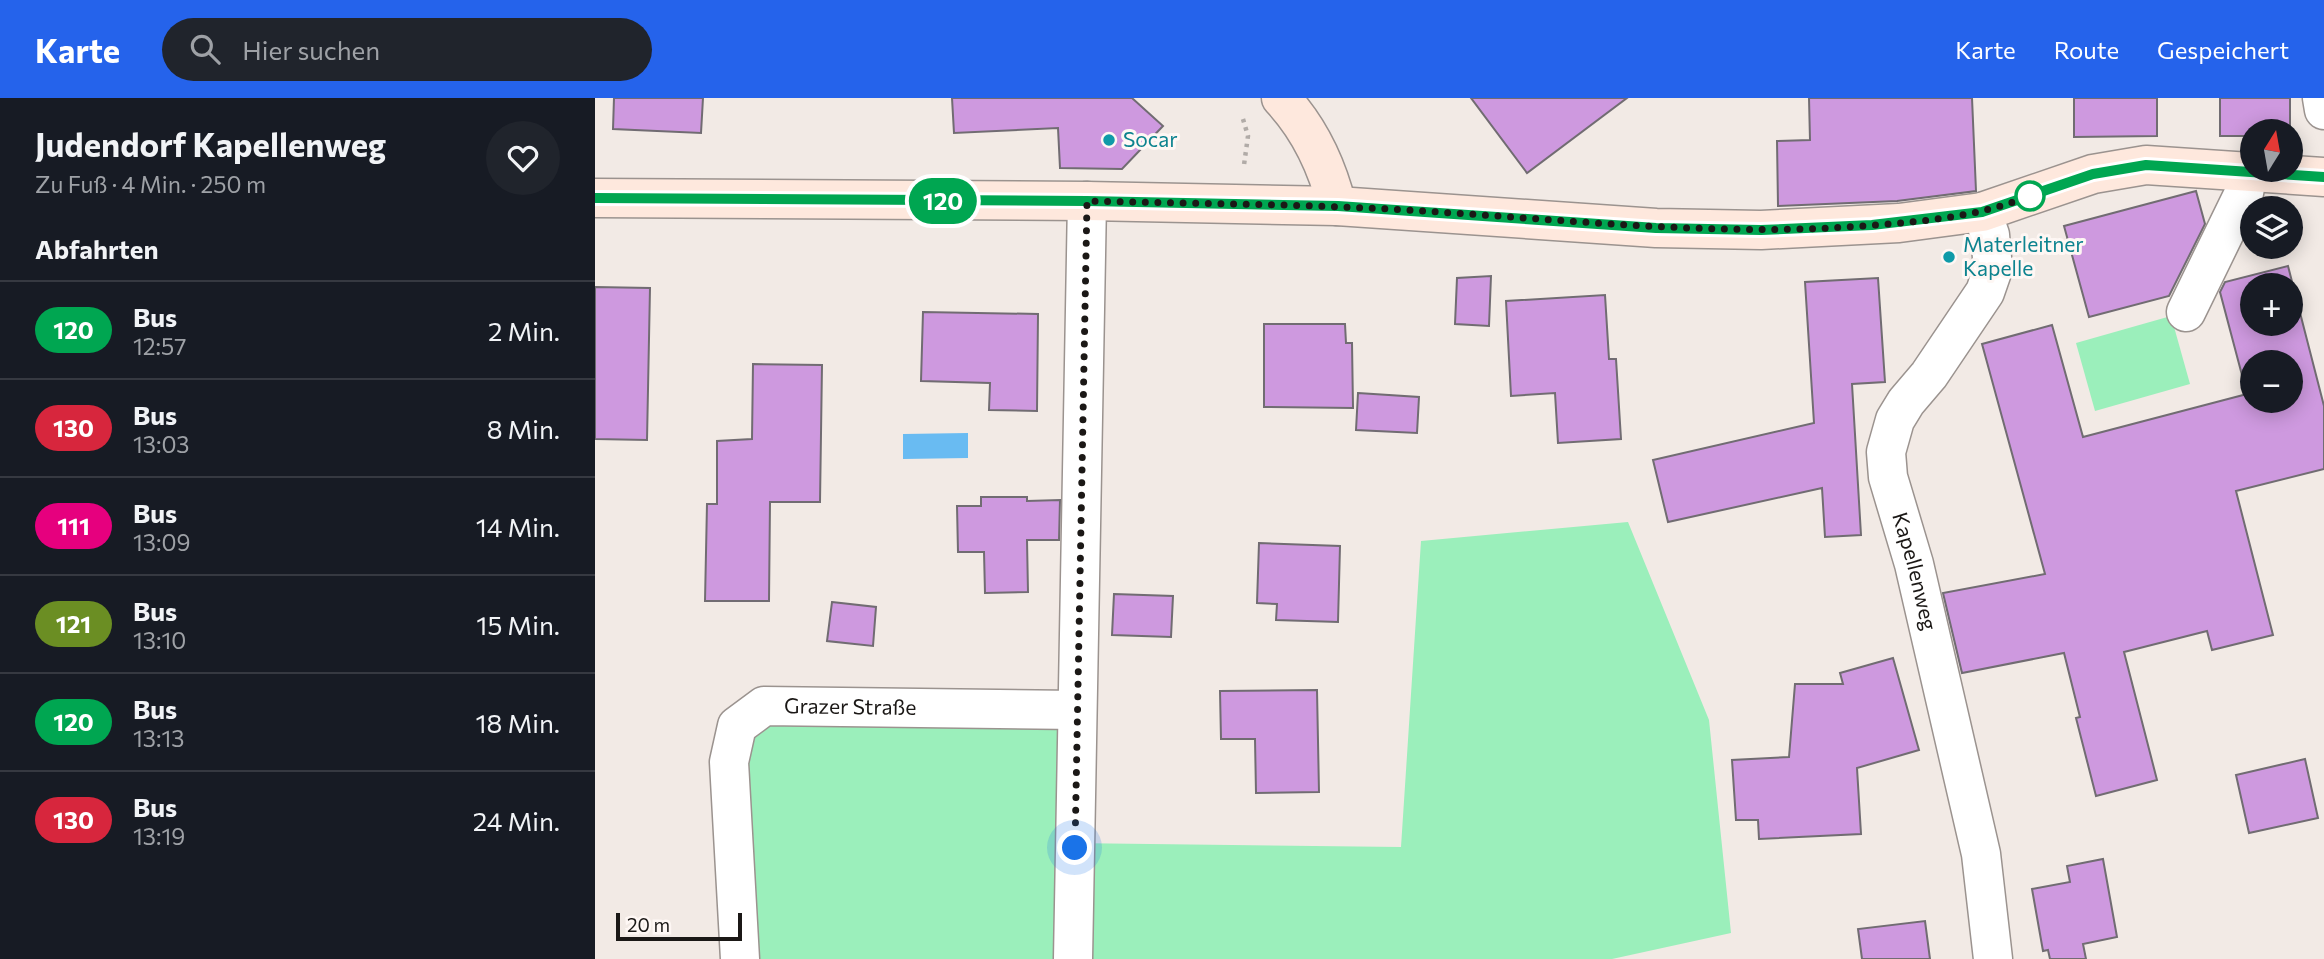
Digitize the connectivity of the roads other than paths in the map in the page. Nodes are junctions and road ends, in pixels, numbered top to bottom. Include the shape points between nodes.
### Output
1 (1281, 98) edge
2 (2322, 98) edge
3 (2324, 110) edge
4 (2240, 171) edge
5 (2303, 176) edge
6 (2324, 177) edge
7 (2246, 182) edge
8 (595, 198) edge
9 (1087, 201) junction
10 (1338, 206) junction
11 (1982, 212) junction
12 (2186, 312) dead end
13 (1077, 710) junction
14 (740, 959) edge
15 (1073, 959) edge
16 (1993, 959) edge

1 - 10 main road via 1319,152
2 - 3 street
4 - 11 main road via 2146,165 2093,174
5 - 6 main road
7 - 12 street
8 - 9 main road
9 - 10 main road
9 - 13 street
10 - 11 main road via 1656,228 1761,230 1872,225
11 - 16 street, Kapellenweg via 1993,269 1985,292 1929,376 1906,402 1895,420 1886,452 1888,477 1914,564 1981,854
13 - 14 street, Grazer Straße via 764,706 755,712 737,726 729,762
13 - 15 street

